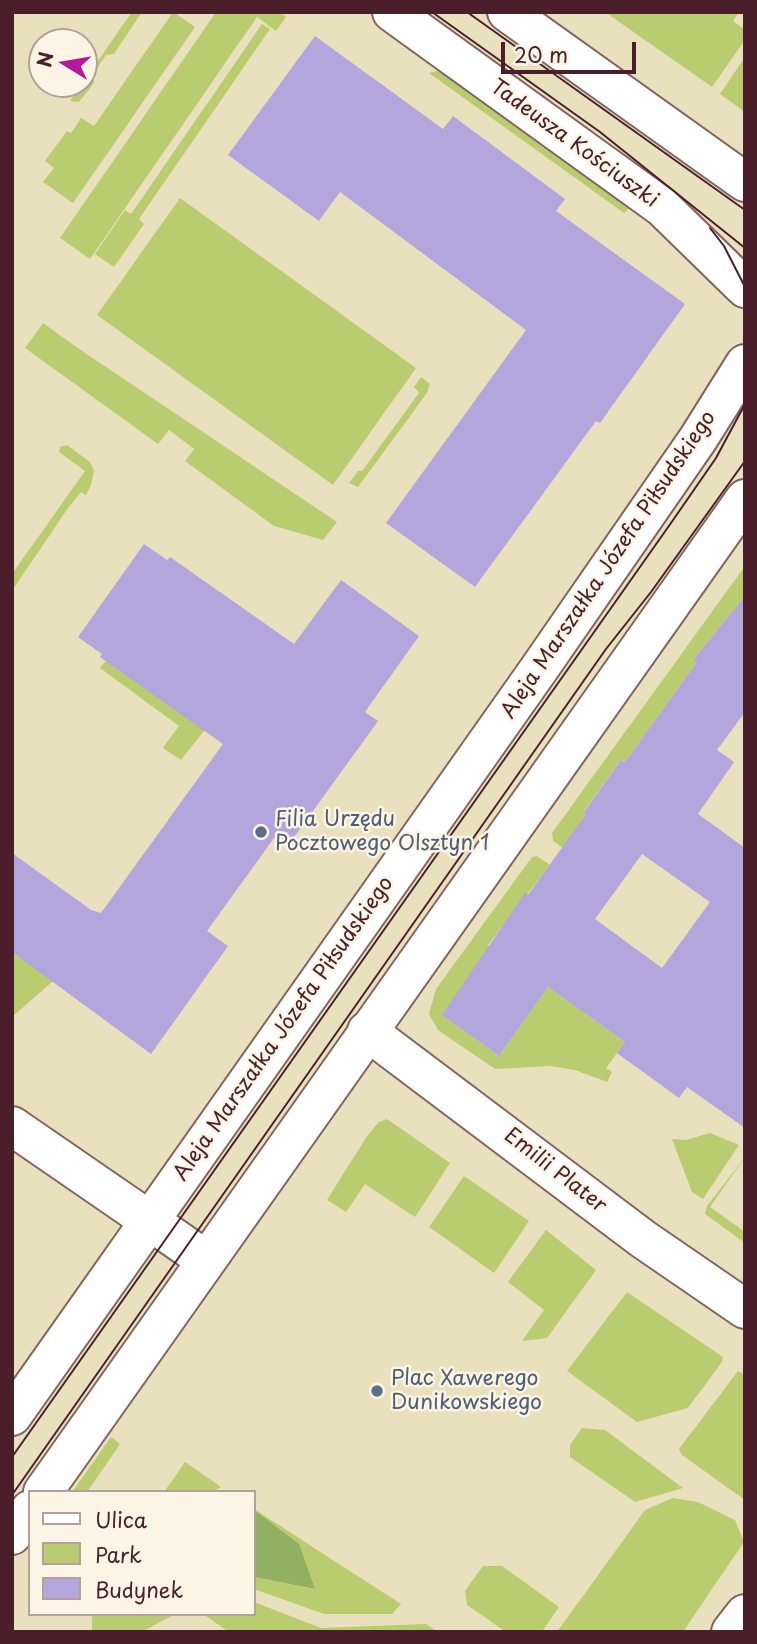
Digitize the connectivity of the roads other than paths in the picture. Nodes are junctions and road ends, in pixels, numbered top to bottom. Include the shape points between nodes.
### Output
1 (392, 12) edge
2 (507, 12) edge
3 (745, 181) edge
4 (745, 288) edge
5 (745, 364) edge
6 (745, 499) edge
7 (367, 1031) junction
8 (12, 1126) edge
9 (150, 1222) junction
10 (206, 1261) junction
11 (745, 1309) edge
12 (12, 1416) edge
13 (44, 1490) edge
14 (28, 1513) edge
15 (12, 1535) edge
16 (745, 1614) edge
17 (732, 1632) edge

1 - 4 street, Tadeusza Kościuszki via 652,199
2 - 3 street
5 - 9 street, Aleja Marszałka Józefa Piłsudskiego via 539,669
6 - 7 street
7 - 10 street
7 - 11 street, Emilii Plater via 643,1239
8 - 9 street
9 - 10 street
9 - 12 street, Aleja Marszałka Józefa Piłsudskiego
10 - 13 street
14 - 15 street
16 - 17 street

